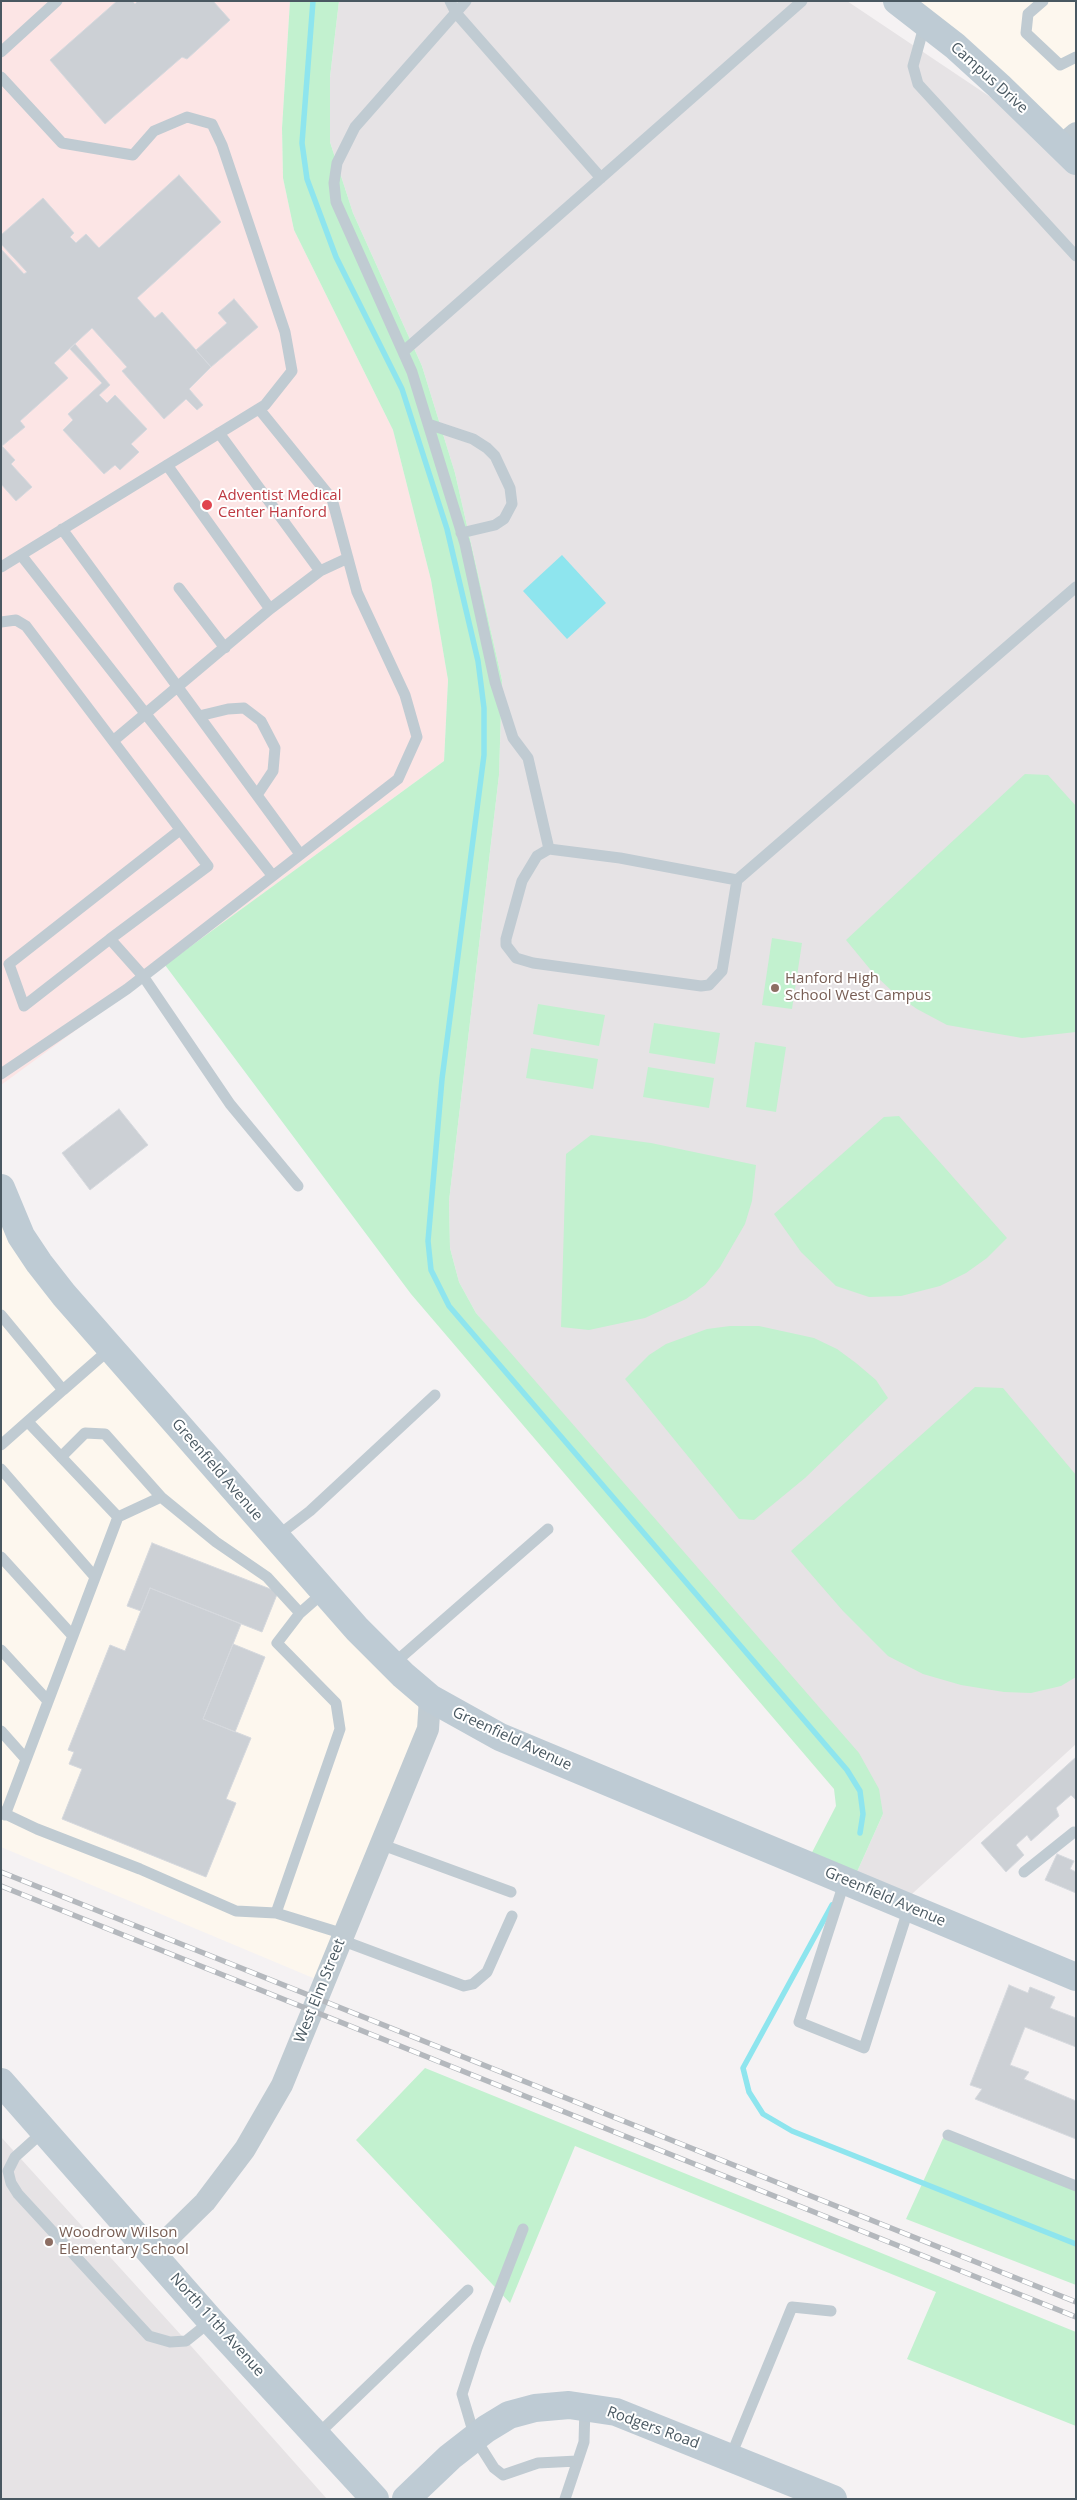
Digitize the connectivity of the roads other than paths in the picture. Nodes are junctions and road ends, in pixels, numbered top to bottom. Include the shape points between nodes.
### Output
1 (57, 1) edge
2 (450, 1) edge
3 (466, 1) edge
4 (802, 1) edge
5 (897, 1) edge
6 (1043, 1) edge
7 (456, 13) junction
8 (925, 23) junction
9 (1, 52) edge
10 (1076, 57) edge
11 (1, 77) edge
12 (1071, 146) edge
13 (601, 178) junction
14 (1076, 256) edge
15 (404, 350) junction
16 (259, 409) junction
17 (428, 424) junction
18 (219, 433) junction
19 (167, 465) junction
20 (62, 529) junction
21 (461, 533) junction
22 (21, 554) junction
23 (348, 558) junction
24 (1, 567) edge
25 (320, 571) junction
26 (1076, 587) edge
27 (179, 588) dead end
28 (270, 609) junction
29 (1, 622) edge
30 (225, 648) junction
31 (178, 688) junction
32 (145, 716) junction
33 (199, 716) junction
34 (113, 741) junction
35 (257, 795) junction
36 (180, 830) junction
37 (549, 849) junction
38 (300, 854) junction
39 (272, 875) junction
40 (737, 880) junction
41 (110, 939) junction
42 (143, 976) junction
43 (1, 1074) edge
44 (298, 1186) dead end
45 (1, 1188) edge
46 (1, 1315) edge
47 (111, 1348) junction
48 (63, 1390) junction
49 (435, 1395) dead end
50 (28, 1422) junction
51 (1, 1445) edge
52 (61, 1457) junction
53 (1, 1469) edge
54 (161, 1496) junction
55 (118, 1517) junction
56 (548, 1529) dead end
57 (276, 1537) junction
58 (1, 1557) edge
59 (95, 1577) junction
60 (324, 1592) junction
61 (300, 1614) junction
62 (72, 1635) junction
63 (1, 1650) edge
64 (392, 1665) junction
65 (430, 1698) junction
66 (48, 1701) junction
67 (1, 1731) edge
68 (25, 1758) junction
69 (3, 1813) edge
70 (1075, 1832) edge
71 (380, 1844) junction
72 (1024, 1872) dead end
73 (845, 1880) junction
74 (511, 1892) dead end
75 (909, 1907) junction
76 (276, 1913) junction
77 (512, 1916) dead end
78 (342, 1937) junction
79 (1076, 1977) edge
80 (1, 2082) edge
81 (45, 2130) junction
82 (948, 2135) dead end
83 (1076, 2186) edge
84 (523, 2229) dead end
85 (153, 2253) junction
86 (468, 2290) dead end
87 (831, 2311) dead end
88 (211, 2320) junction
89 (585, 2407) junction
90 (318, 2435) junction
91 (475, 2438) junction
92 (730, 2458) junction
93 (577, 2461) junction
94 (375, 2499) edge
95 (406, 2499) edge
96 (565, 2499) edge
97 (833, 2499) edge

1 - 9 lane
2 - 7 lane
3 - 7 lane
4 - 13 lane
5 - 8 street, Campus Drive
6 - 10 lane via 1028,14 1026,33 1060,65
7 - 13 lane
7 - 15 lane via 356,126 338,163 334,183 336,202
8 - 12 street, Campus Drive
8 - 14 lane via 913,66 918,84
11 - 16 lane via 62,143 133,156 154,132 187,117 212,124 285,332 292,371
13 - 15 lane
15 - 17 lane
16 - 18 lane
16 - 23 lane via 332,500
17 - 21 lane
17 - 21 lane via 487,448 495,456 510,488 512,504 504,519 495,525
18 - 19 lane
18 - 25 lane
19 - 20 lane
19 - 28 lane
20 - 22 lane
20 - 31 lane
21 - 37 lane via 495,682 513,738 528,758
22 - 24 lane
22 - 32 lane
23 - 25 lane
23 - 38 lane via 357,592 405,694 417,737 398,779
25 - 28 lane
26 - 40 lane
27 - 30 lane
28 - 30 lane
29 - 34 lane via 16,620 26,626
30 - 31 lane
31 - 32 lane
31 - 33 lane
32 - 34 lane
32 - 39 lane
33 - 35 lane
33 - 35 lane via 244,708 261,721 275,748 273,771
34 - 36 lane
35 - 38 lane
36 - 41 lane via 208,866
36 - 41 lane via 9,964 24,1006
37 - 40 lane via 620,858
37 - 40 lane via 537,856 522,881 506,939 512,954 533,963 709,985 722,971
38 - 39 lane
39 - 42 lane
41 - 42 lane
42 - 43 lane
42 - 44 lane via 230,1104
45 - 47 street, Greenfield Avenue via 21,1236 39,1264
46 - 48 lane
47 - 48 lane
47 - 57 street, Greenfield Avenue
48 - 50 lane
49 - 57 lane via 310,1511
50 - 51 lane
50 - 52 lane
52 - 54 lane via 85,1433 105,1434
52 - 55 lane
53 - 59 lane
54 - 55 lane
54 - 61 lane via 216,1542 266,1577
55 - 59 lane
56 - 64 lane
57 - 60 street, Greenfield Avenue
58 - 62 lane
59 - 62 lane
60 - 61 lane
60 - 64 street, Greenfield Avenue
61 - 76 lane via 277,1643 336,1703 340,1729
62 - 66 lane
63 - 66 lane
64 - 65 street, Greenfield Avenue
65 - 71 street, West Elm Street via 428,1729
65 - 73 street, Greenfield Avenue via 500,1737
66 - 68 lane
67 - 68 lane
68 - 69 lane
69 - 76 lane via 236,1911
70 - 72 lane
71 - 74 lane
71 - 78 street, West Elm Street
73 - 75 street, Greenfield Avenue
73 - 75 lane via 799,2022 864,2048
75 - 79 street, Greenfield Avenue
76 - 78 lane
77 - 78 lane via 487,1972 474,1984 464,1986
78 - 85 street, West Elm Street via 282,2085 258,2128 205,2202
80 - 81 street, North 11th Avenue
81 - 85 street, North 11th Avenue
81 - 88 lane via 15,2157 8,2171 10,2183 18,2194 149,2336 170,2342 186,2341
82 - 83 lane
84 - 91 lane via 462,2394
85 - 88 street, North 11th Avenue
86 - 90 lane
87 - 92 lane via 792,2307
88 - 90 street, North 11th Avenue
89 - 91 street, Rodgers Road via 535,2408 509,2415
89 - 92 street, Rodgers Road via 616,2412
89 - 93 lane via 584,2442
90 - 94 street, North 11th Avenue
91 - 93 lane via 494,2468 503,2475 538,2463
91 - 95 street, Rodgers Road
92 - 97 street, Rodgers Road
93 - 96 lane

